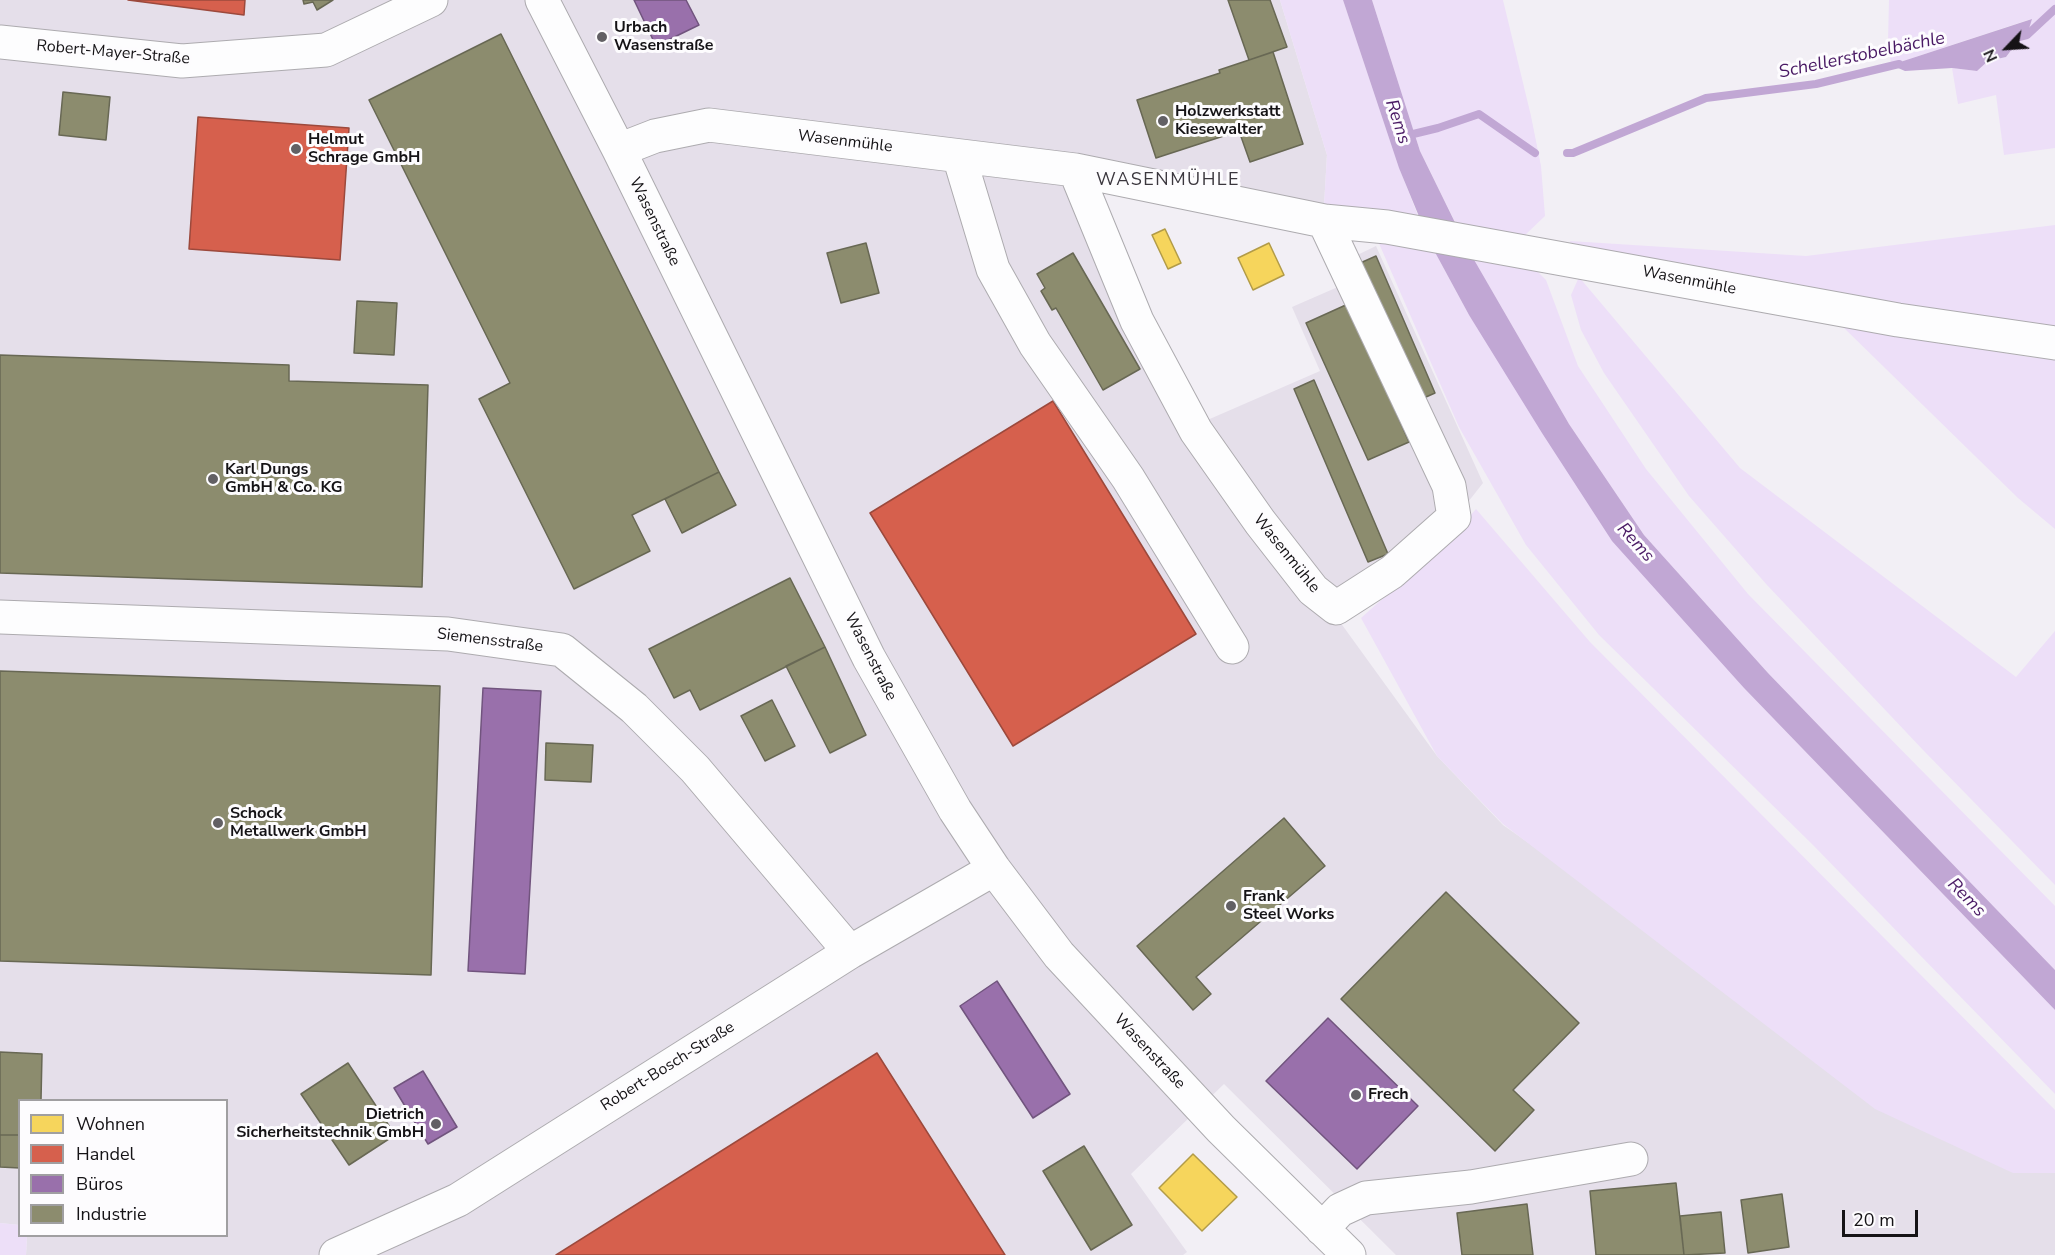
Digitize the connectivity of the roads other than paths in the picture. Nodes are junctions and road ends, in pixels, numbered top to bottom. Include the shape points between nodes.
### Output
1 (431, 0) edge
2 (542, 0) edge
3 (0, 42) edge
4 (619, 150) junction
5 (959, 156) junction
6 (1075, 170) junction
7 (1324, 221) junction
8 (2055, 343) edge
9 (0, 617) edge
10 (1232, 647) dead end
11 (993, 869) junction
12 (850, 952) junction
13 (1631, 1159) dead end
14 (1322, 1229) junction
15 (336, 1255) edge
16 (1349, 1255) edge

1 - 3 street, Robert-Mayer-Straße via 326,50 182,61
2 - 4 street, Wasenstraße
4 - 5 street, Wasenmühle via 655,135 709,125
4 - 11 street, Wasenstraße via 869,658
5 - 6 street, Wasenmühle
5 - 10 street via 993,268 1035,344 1128,478
6 - 7 street, Wasenmühle
6 - 7 street, Wasenmühle via 1137,321 1196,431 1313,590 1336,608 1392,572 1454,517 1449,486
7 - 8 street, Wasenmühle via 1387,227 1898,320
9 - 12 street, Siemensstraße via 448,634 562,650 634,708 695,770
11 - 12 street, Robert-Bosch-Straße
11 - 14 street, Wasenstraße via 1059,955 1107,1008
12 - 15 street, Robert-Bosch-Straße via 458,1200
13 - 14 street via 1471,1187 1366,1198 1340,1210
14 - 16 street, Wasenstraße

